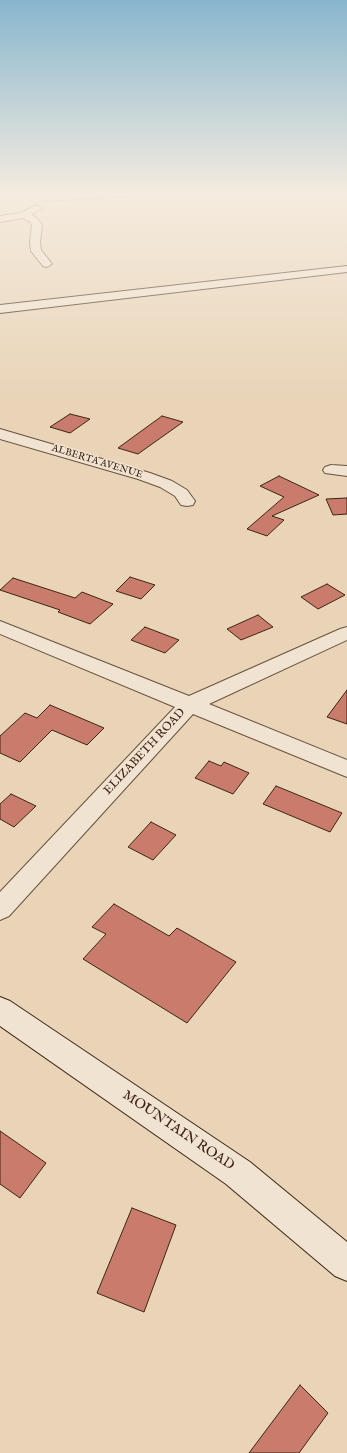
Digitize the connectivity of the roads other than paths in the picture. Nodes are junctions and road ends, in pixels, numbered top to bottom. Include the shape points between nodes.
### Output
1 (43, 260) edge
2 (47, 264) dead end
3 (347, 269) edge
4 (0, 309) edge
5 (0, 434) edge
6 (331, 470) dead end
7 (347, 471) edge
8 (188, 501) dead end
9 (0, 627) edge
10 (347, 633) edge
11 (189, 705) junction
12 (347, 769) edge
13 (0, 909) edge
14 (0, 1010) edge
15 (347, 1264) edge

1 - 2 street
3 - 4 street
5 - 8 street, ALBERTA AVENUE via 144,476 166,484 180,492
6 - 7 street
9 - 11 street
10 - 11 street, ELIZABETH ROAD
11 - 12 street
11 - 13 street, ELIZABETH ROAD
14 - 15 street, MOUNTAIN ROAD via 238,1173

